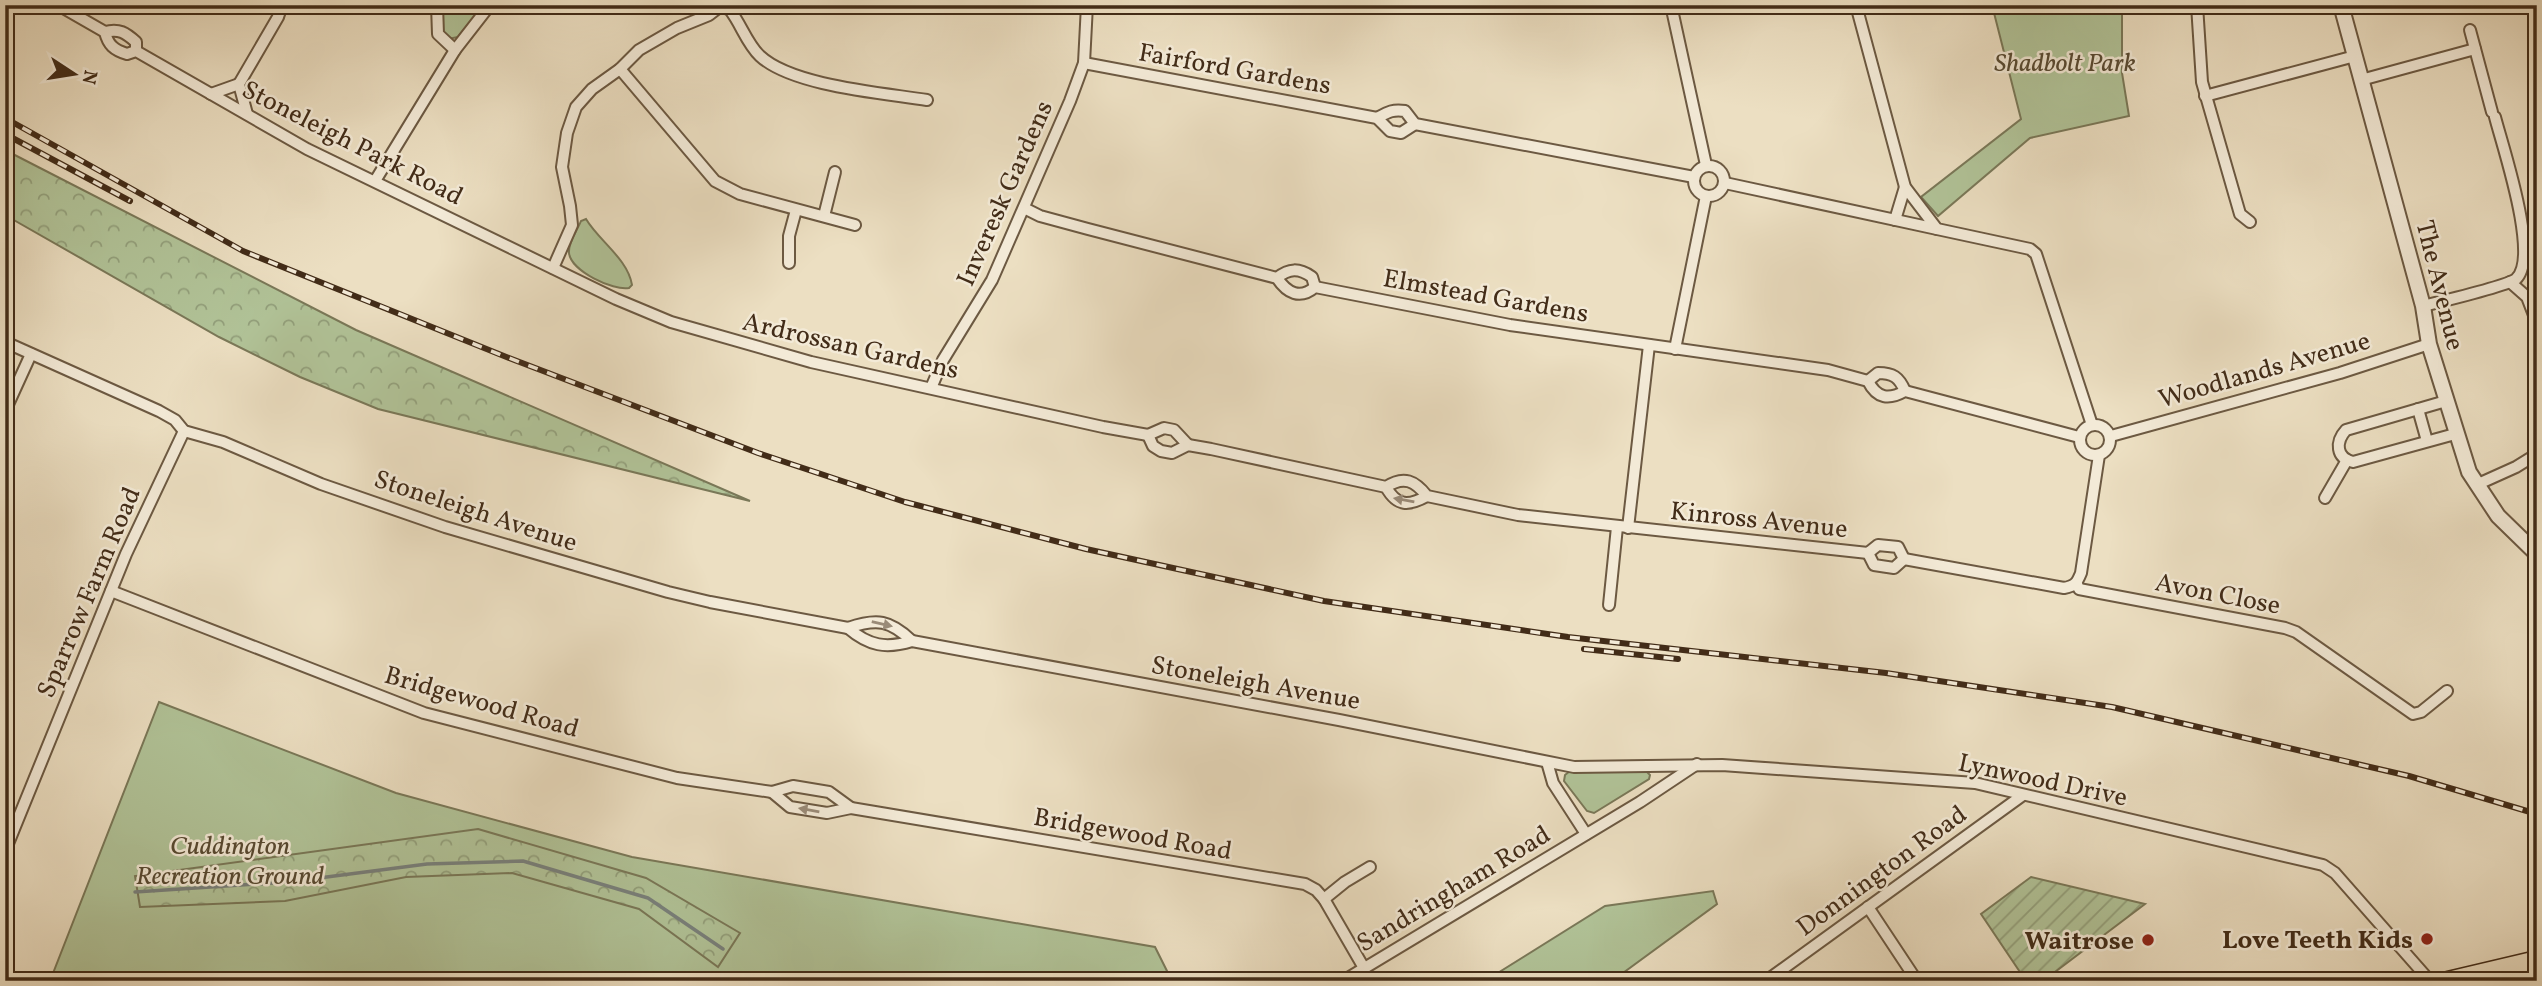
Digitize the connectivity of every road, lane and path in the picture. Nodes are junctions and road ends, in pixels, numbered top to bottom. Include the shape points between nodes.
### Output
1 (58, 5) edge
2 (282, 5) edge
3 (437, 5) edge
4 (490, 5) edge
5 (1087, 5) edge
6 (1671, 5) edge
7 (1856, 5) edge
8 (2197, 5) edge
9 (2341, 5) edge
10 (722, 6) edge
11 (2470, 30) dead end
12 (105, 32) junction
13 (2475, 49) junction
14 (455, 50) junction
15 (136, 51) junction
16 (2355, 56) junction
17 (1084, 63) junction
18 (620, 69) junction
19 (2361, 80) junction
20 (239, 84) junction
21 (211, 94) junction
22 (2205, 96) junction
23 (927, 100) dead end
24 (247, 114) junction
25 (1377, 118) junction
26 (1415, 124) junction
27 (1706, 165) junction
28 (835, 172) dead end
29 (1694, 177) junction
30 (374, 181) junction
31 (1725, 183) junction
32 (1905, 187) junction
33 (1706, 196) junction
34 (1024, 208) junction
35 (796, 210) junction
36 (824, 216) junction
37 (1895, 220) junction
38 (2250, 222) dead end
39 (855, 225) dead end
40 (1937, 229) junction
41 (789, 263) dead end
42 (553, 268) junction
43 (1277, 278) junction
44 (2510, 282) junction
45 (1315, 287) junction
46 (2423, 306) junction
47 (2537, 323) edge
48 (5, 342) edge
49 (2430, 344) junction
50 (1648, 345) junction
51 (1675, 349) junction
52 (31, 354) junction
53 (1868, 381) junction
54 (931, 388) junction
55 (1905, 391) junction
56 (2446, 401) junction
57 (2418, 409) junction
58 (5, 411) edge
59 (2092, 425) junction
60 (184, 431) junction
61 (2455, 434) junction
62 (1148, 435) junction
63 (2111, 436) junction
64 (2079, 437) junction
65 (2427, 441) junction
66 (1188, 445) junction
67 (2537, 454) edge
68 (2099, 455) junction
69 (2347, 460) junction
70 (2476, 485) junction
71 (1387, 487) junction
72 (1427, 496) junction
73 (2326, 498) dead end
74 (1623, 527) junction
75 (1644, 530) joint
76 (1868, 553) junction
77 (2537, 554) edge
78 (1904, 559) junction
79 (2077, 584) junction
80 (111, 591) junction
81 (1609, 605) dead end
82 (848, 628) junction
83 (912, 641) junction
84 (2447, 691) dead end
85 (1547, 762) junction
86 (1698, 764) junction
87 (1592, 767) joint
88 (772, 792) junction
89 (2023, 796) junction
90 (851, 808) junction
91 (10, 828) edge
92 (1586, 834) junction
93 (5, 851) edge
94 (1370, 867) dead end
95 (1324, 899) junction
96 (1868, 907) junction
97 (2537, 960) edge
98 (1364, 968) junction
99 (1343, 981) edge
100 (1766, 981) edge
101 (1917, 981) edge
102 (2430, 981) edge
103 (2448, 981) edge

1 - 12 street, Stoneleigh Park Road
2 - 20 street
3 - 14 street via 438,34
4 - 14 street
5 - 17 street, Inveresk Gardens
6 - 27 street
7 - 32 street
8 - 22 street
9 - 16 street, The Avenue
10 - 18 street via 639,50
10 - 23 street via 730,10 761,57 783,70
11 - 13 street
12 - 15 street, Stoneleigh Park Road via 107,43 117,51
12 - 15 street, Stoneleigh Park Road via 116,29 128,34 136,42
13 - 19 street
13 - 44 street via 2525,240 2524,263
14 - 30 street
15 - 21 street, Stoneleigh Park Road
16 - 19 street, The Avenue
16 - 22 street
17 - 25 street, Fairford Gardens
17 - 34 street, Inveresk Gardens
18 - 35 street via 715,181 740,194
18 - 42 street via 582,99 567,133 562,167 572,225
19 - 46 street, The Avenue
20 - 21 street
20 - 24 street
21 - 24 street, Stoneleigh Park Road
22 - 38 street via 2240,214
24 - 30 street, Stoneleigh Park Road
25 - 26 street, Fairford Gardens via 1390,131 1401,133
25 - 26 street, Fairford Gardens via 1391,110 1405,111
26 - 29 street, Fairford Gardens
27 - 29 street
27 - 31 street via 1718,169
28 - 36 street
29 - 33 street via 1695,186
30 - 42 street, Stoneleigh Park Road
31 - 33 street via 1714,195
31 - 37 street
32 - 37 street
32 - 40 street
33 - 51 street
34 - 43 street, Elmstead Gardens
34 - 54 street, Inveresk Gardens via 992,280
35 - 36 street
35 - 41 street via 789,236
36 - 39 street
37 - 40 street
40 - 59 street via 2036,254
42 - 54 street, Ardrossan Gardens via 671,322 811,362
43 - 45 street, Elmstead Gardens via 1289,292 1300,295
43 - 45 street, Elmstead Gardens via 1293,269 1312,277
44 - 46 street
44 - 47 street via 2527,296
45 - 50 street, Elmstead Gardens via 1510,325
46 - 49 street, The Avenue
48 - 52 street, Stoneleigh Avenue
49 - 56 street, The Avenue
49 - 63 street, Woodlands Avenue
50 - 51 street
50 - 74 street
51 - 53 street via 1828,370
52 - 58 street
52 - 60 street, Stoneleigh Avenue via 159,411
53 - 55 street via 1885,398
53 - 55 street via 1878,373 1891,373
54 - 62 street, Ardrossan Gardens
55 - 64 street
56 - 57 street
56 - 61 street, The Avenue
57 - 65 street
57 - 69 street via 2346,430 2338,445
59 - 63 street via 2100,425
59 - 64 street
60 - 80 street, Sparrow Farm Road
60 - 82 street, Stoneleigh Avenue via 223,442 321,484 566,564 710,602
61 - 65 street
61 - 70 street, The Avenue
62 - 66 street, Ardrossan Gardens via 1164,428 1174,430
62 - 66 street, Ardrossan Gardens via 1161,451 1171,453
63 - 68 street via 2107,451
64 - 68 street via 2082,449
65 - 69 street
66 - 71 street, Ardrossan Gardens
67 - 70 street
68 - 79 street
69 - 73 street
70 - 77 street, The Avenue via 2498,516
71 - 72 street, Ardrossan Gardens via 1407,480 1418,484
72 -> 71 street, Ardrossan Gardens via 1416,503 1403,503 1393,498
72 - 74 street, Ardrossan Gardens via 1518,515
74 - 75 street, Ardrossan Gardens
74 - 81 street
75 - 76 street, Kinross Avenue
76 - 78 street, Kinross Avenue via 1888,544 1898,547
76 - 78 street, Kinross Avenue via 1874,565 1884,568 1894,568
78 - 79 street, Kinross Avenue via 2064,587
79 - 84 street, Avon Close via 2079,589 2296,632 2413,714
80 - 88 street, Bridgewood Road via 424,713 677,778
80 - 91 street, Sparrow Farm Road
82 - 83 street, Stoneleigh Avenue via 878,645
82 -> 83 street, Stoneleigh Avenue via 867,621 884,622
83 - 85 street, Stoneleigh Avenue
85 - 87 street, Stoneleigh Avenue
85 - 92 street, Sandringham Road via 1553,783
86 - 87 street, Lynwood Drive
86 - 89 street, Lynwood Drive via 1975,783
86 - 92 street, Sandringham Road
90 -> 88 street, Bridgewood Road via 827,813 790,807
88 - 90 street, Bridgewood Road via 793,786 829,792
89 - 96 street, Donnington Road
89 - 102 street, Lynwood Drive via 2323,865
90 - 95 street, Bridgewood Road via 1305,884
91 - 93 street, Sparrow Farm Road
92 - 98 street, Sandringham Road
94 - 95 street via 1342,877
95 - 98 street
96 - 100 street, Donnington Road
96 - 101 street
97 - 103 main road
98 - 99 street, Sandringham Road

